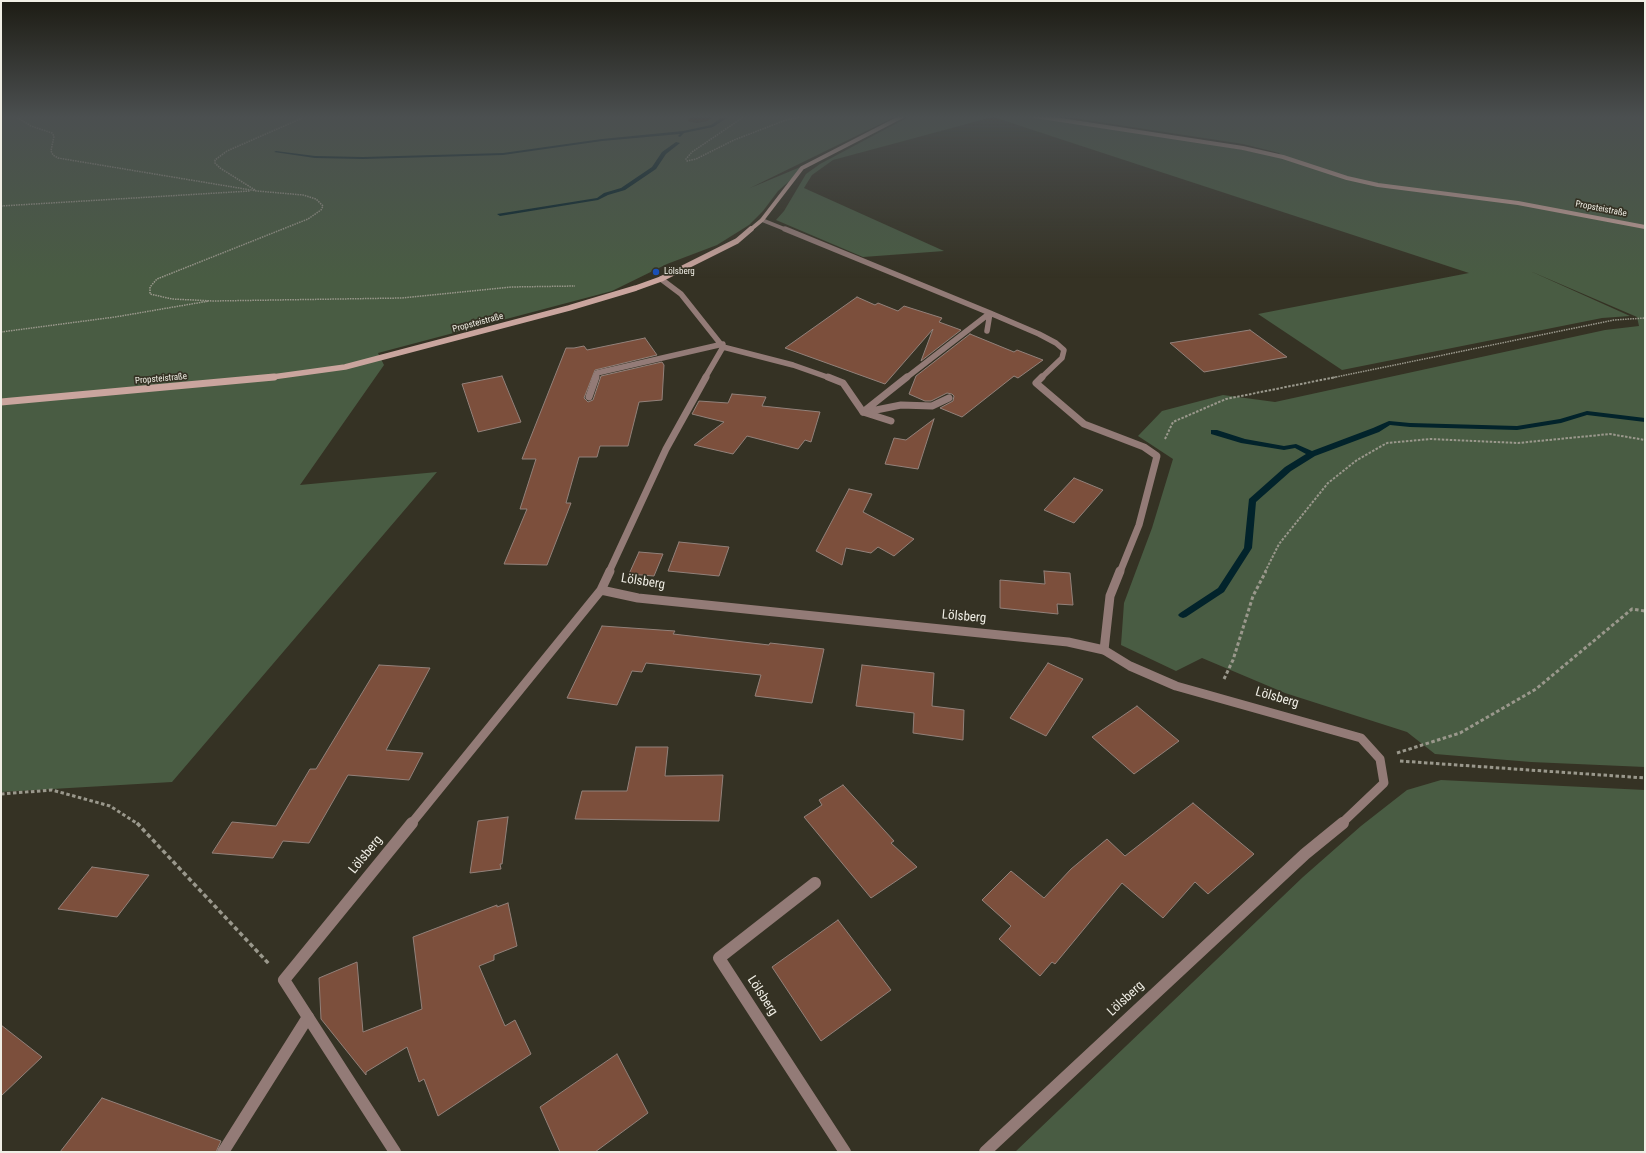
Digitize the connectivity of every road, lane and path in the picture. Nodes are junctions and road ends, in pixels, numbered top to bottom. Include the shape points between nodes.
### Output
1 (129, 170) edge
2 (223, 170) edge
3 (801, 170) edge
4 (1322, 170) edge
5 (257, 191) junction
6 (1, 206) edge
7 (762, 220) junction
8 (1645, 227) edge
9 (661, 279) junction
10 (511, 287) dead end
11 (213, 300) junction
12 (990, 313) junction
13 (1645, 318) edge
14 (987, 331) dead end
15 (1, 332) edge
16 (723, 345) junction
17 (589, 397) dead end
18 (949, 398) dead end
19 (1, 402) edge
20 (863, 412) junction
21 (891, 421) dead end
22 (1645, 440) edge
23 (1157, 456) junction
24 (601, 590) junction
25 (1645, 611) edge
26 (1104, 650) junction
27 (1217, 697) junction
28 (1380, 759) junction
29 (1645, 778) edge
30 (1, 794) edge
31 (814, 884) dead end
32 (284, 980) junction
33 (308, 1017) junction
34 (223, 1152) edge
35 (396, 1152) edge
36 (845, 1152) edge
37 (985, 1152) edge

1 - 5 path
2 - 5 path
3 - 7 street, Propsteistraße
4 - 8 street, Propsteistraße via 1378,185 1518,203
5 - 6 path
5 - 11 path via 310,197 323,206 308,219 157,279 150,287 150,294 172,299
7 - 9 street, Propsteistraße via 737,241
7 - 12 street
9 - 16 street via 681,294
9 - 19 street, Propsteistraße via 569,308 345,366 270,378
10 - 11 path via 402,298
11 - 15 path via 115,317
12 - 14 street
12 - 20 street
12 - 23 street via 1039,334 1064,350 1062,358 1036,383 1073,416 1084,424 1144,447
13 - 23 path via 1614,320 1226,399 1173,422
16 - 17 street via 597,373
16 - 20 street via 843,383
16 - 24 street, Lölsberg via 666,449
18 - 20 street via 932,406 901,405
20 - 21 street
22 - 27 path via 1610,434 1518,444 1430,439 1387,443 1357,460 1328,483 1279,544 1254,596 1233,660
23 - 26 street via 1139,525 1110,596
24 - 26 street, Lölsberg via 646,599 1068,642
24 - 32 street, Lölsberg
25 - 28 path via 1632,609 1536,689 1460,733
26 - 27 street, Lölsberg via 1130,666 1176,686
27 - 28 street, Lölsberg via 1361,738
28 - 29 path
28 - 37 street, Lölsberg via 1384,783 1350,817 1305,854
30 - 32 path via 52,790 110,806 138,824
31 - 36 street, Lölsberg via 719,958
32 - 33 street
33 - 34 street
33 - 35 street

